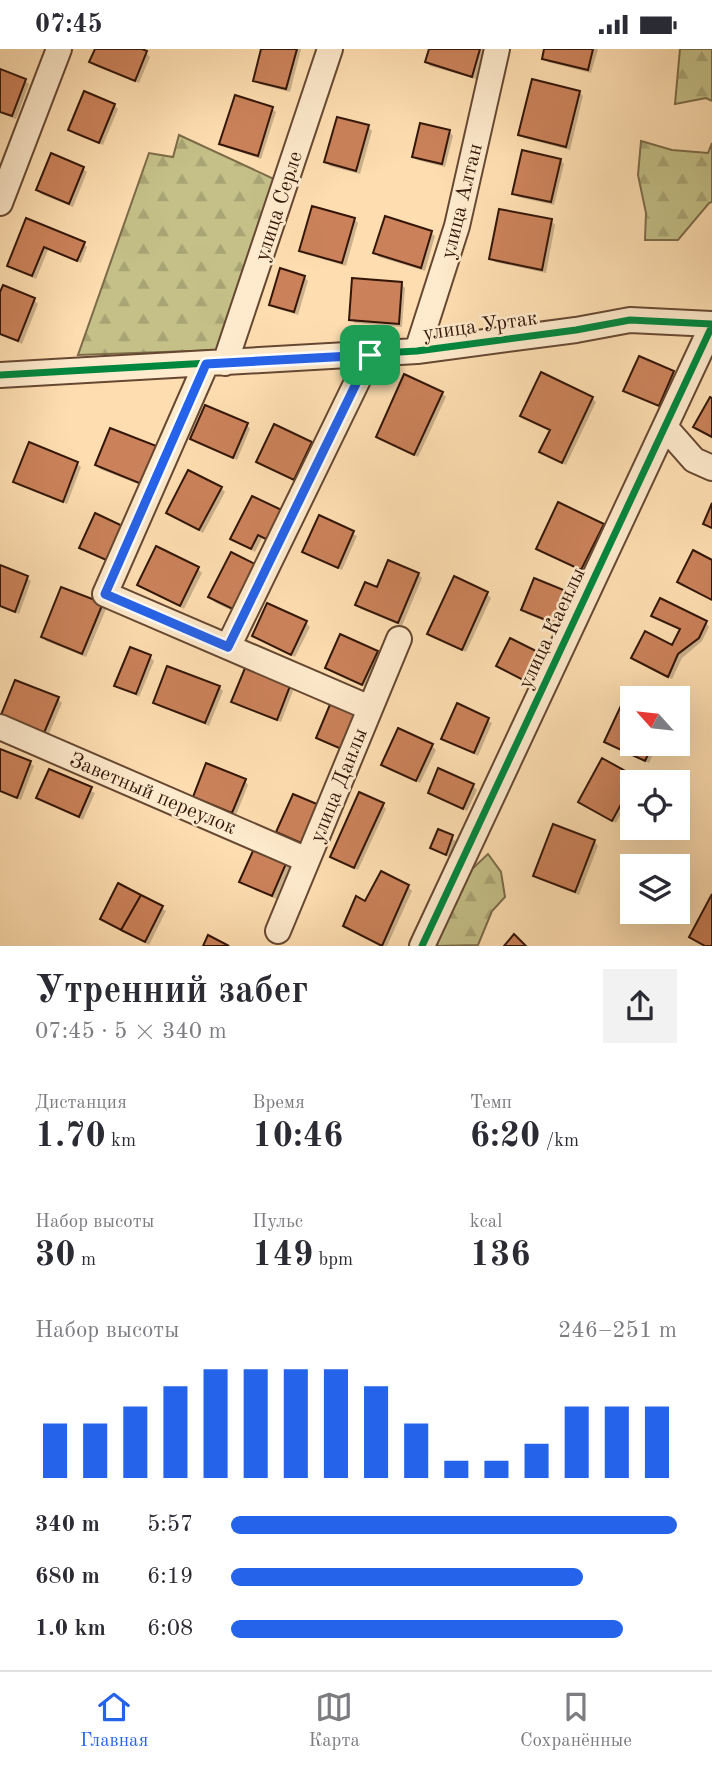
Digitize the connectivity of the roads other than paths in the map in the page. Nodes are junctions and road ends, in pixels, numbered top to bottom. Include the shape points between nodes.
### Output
1 (59, 49) edge
2 (330, 49) edge
3 (497, 49) edge
4 (0, 203) edge
5 (712, 325) edge
6 (417, 351) junction
7 (370, 355) junction
8 (216, 363) junction
9 (0, 375) edge
10 (665, 427) junction
11 (712, 468) edge
12 (399, 639) dead end
13 (228, 647) junction
14 (370, 708) junction
15 (0, 727) edge
16 (307, 860) junction
17 (278, 931) dead end
18 (422, 946) edge

1 - 4 street
2 - 8 street, улица Серле
3 - 6 street, улица Алтан via 457,226
5 - 6 street, улица Уртак via 630,320
5 - 10 street, улица Каенлы
6 - 7 street, улица Уртак
7 - 8 street, улица Уртак
7 - 13 street
8 - 9 street, улица Уртак
8 - 13 street, улица Серле via 105,594
10 - 11 street via 694,460
10 - 18 street, улица Каенлы
12 - 14 street, улица Данлы
13 - 14 street
14 - 16 street, улица Данлы
15 - 16 street, Заветный переулок
16 - 17 street, улица Данлы

